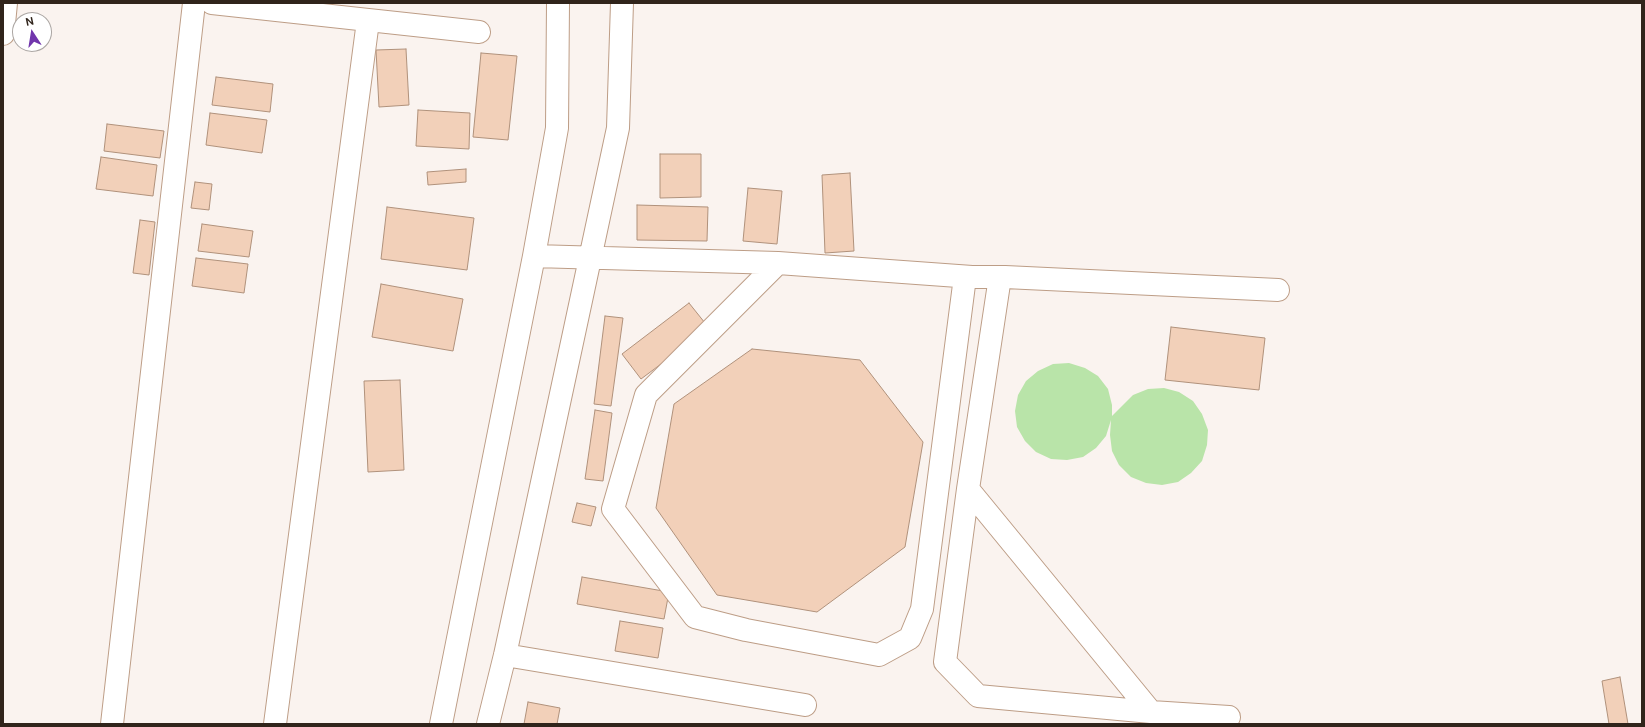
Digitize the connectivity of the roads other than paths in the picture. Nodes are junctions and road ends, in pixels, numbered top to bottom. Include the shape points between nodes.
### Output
1 (6, 3) edge
2 (194, 3) edge
3 (212, 3) edge
4 (558, 3) edge
5 (622, 3) edge
6 (320, 9) edge
7 (368, 21) junction
8 (479, 32) dead end
9 (3, 34) edge
10 (534, 256) junction
11 (590, 257) junction
12 (778, 263) junction
13 (965, 277) junction
14 (1000, 277) junction
15 (1278, 290) dead end
16 (968, 489) junction
17 (505, 655) junction
18 (805, 705) dead end
19 (1151, 712) junction
20 (1229, 717) dead end
21 (112, 724) edge
22 (275, 724) edge
23 (441, 724) edge
24 (488, 724) edge

1 - 9 street
2 - 21 street
3 - 6 street
4 - 10 street via 557,128
5 - 11 street via 618,128
6 - 7 street
7 - 8 street
7 - 22 street
10 - 11 street
10 - 23 street
11 - 12 street
11 - 17 street
12 - 13 street
12 - 13 street via 646,396 613,509 695,617 746,630 880,655 910,638 922,609
13 - 14 street
14 - 15 street
14 - 16 street
16 - 19 street
16 - 19 street via 945,662 978,696
17 - 18 street
17 - 24 street
19 - 20 street

